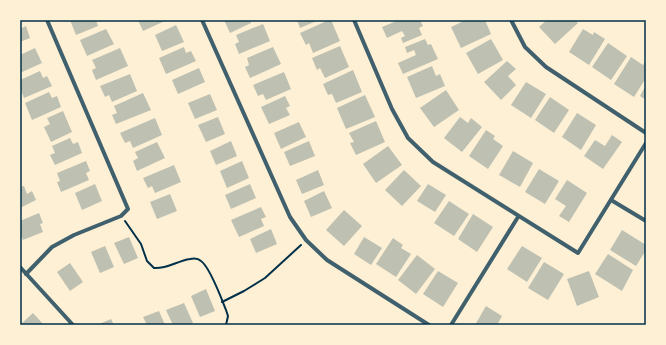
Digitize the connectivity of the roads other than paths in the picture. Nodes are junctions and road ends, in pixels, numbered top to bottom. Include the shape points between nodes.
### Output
1 (47, 20) edge
2 (202, 20) edge
3 (354, 20) edge
4 (511, 20) edge
5 (646, 133) edge
6 (646, 143) edge
7 (611, 200) junction
8 (518, 217) junction
9 (646, 221) edge
10 (20, 267) edge
11 (26, 274) junction
12 (73, 325) edge
13 (429, 325) edge
14 (451, 325) edge

1 - 11 street via 128,209 121,216 52,247
2 - 13 street via 290,217 306,240 327,260
3 - 8 street via 392,110 408,138 433,162
4 - 5 street via 525,47 546,67
6 - 7 street
7 - 8 street via 578,253
7 - 9 street
8 - 14 street
10 - 11 street
11 - 12 street

